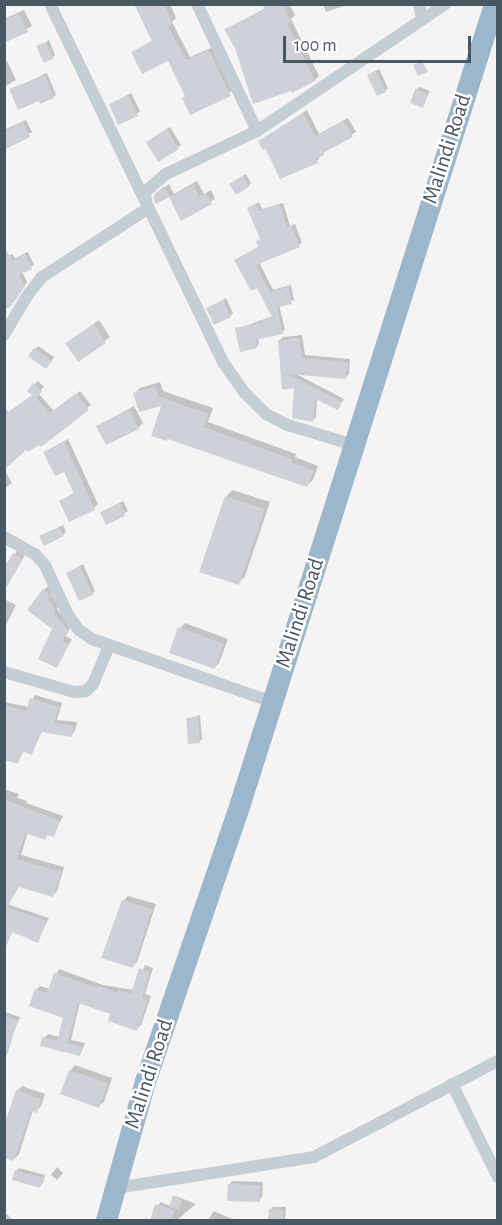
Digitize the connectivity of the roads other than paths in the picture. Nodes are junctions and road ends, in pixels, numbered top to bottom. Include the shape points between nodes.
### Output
1 (50, 4) edge
2 (197, 4) edge
3 (419, 4) edge
4 (445, 4) edge
5 (494, 4) edge
6 (422, 20) junction
7 (257, 131) junction
8 (147, 209) junction
9 (4, 335) edge
10 (354, 445) junction
11 (4, 537) edge
12 (109, 646) junction
13 (4, 672) edge
14 (272, 702) junction
15 (498, 1061) edge
16 (452, 1084) junction
17 (498, 1177) edge
18 (116, 1188) junction
19 (106, 1221) edge

1 - 8 street
2 - 7 street
3 - 6 street
4 - 6 street
5 - 10 highway, Malindi Road
6 - 7 street
7 - 8 street via 166,174 146,192
8 - 9 street via 42,277
8 - 10 street via 223,362 244,392 266,414
10 - 14 highway, Malindi Road
11 - 12 street via 35,554 79,630
12 - 13 street via 93,684 86,691 74,692
12 - 14 street
14 - 18 highway, Malindi Road via 145,1081
15 - 16 street
16 - 17 street
16 - 18 street via 314,1157
18 - 19 highway, Malindi Road

